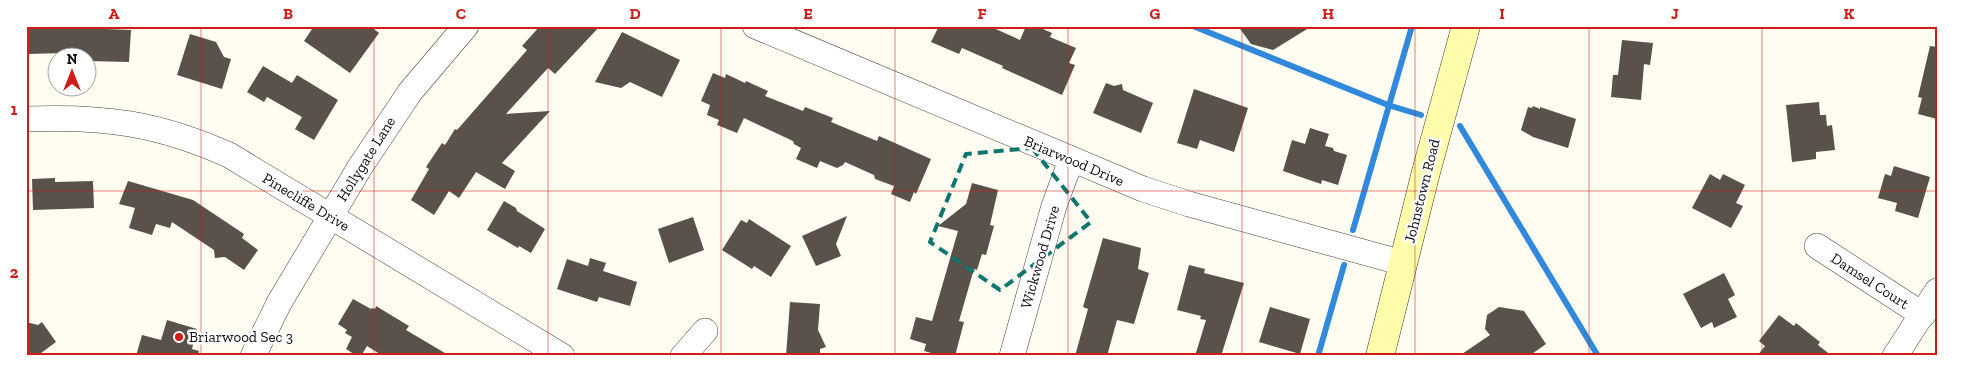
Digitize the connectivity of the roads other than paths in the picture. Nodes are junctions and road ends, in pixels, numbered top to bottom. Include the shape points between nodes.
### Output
1 (466, 26) edge
2 (755, 26) edge
3 (1466, 26) edge
4 (26, 120) edge
5 (1071, 160) junction
6 (330, 216) junction
7 (1818, 246) dead end
8 (1403, 263) junction
9 (1937, 291) edge
10 (1923, 315) junction
11 (705, 331) dead end
12 (253, 356) edge
13 (562, 356) edge
14 (683, 356) edge
15 (1012, 356) edge
16 (1380, 356) edge
17 (1895, 356) edge

1 - 6 street, Hollygate Lane via 410,92
2 - 5 street, Briarwood Drive
3 - 8 main road, Johnstown Road
4 - 6 street, Pinecliffe Drive via 103,119 165,131 229,156
5 - 8 street, Briarwood Drive via 1189,204
5 - 15 street, Wickwood Drive via 1054,206
6 - 12 street, Hollygate Lane via 279,303
6 - 13 street, Pinecliffe Drive
7 - 10 street, Damsel Court
8 - 16 main road, Johnstown Road
9 - 10 street
10 - 17 street
11 - 14 street

